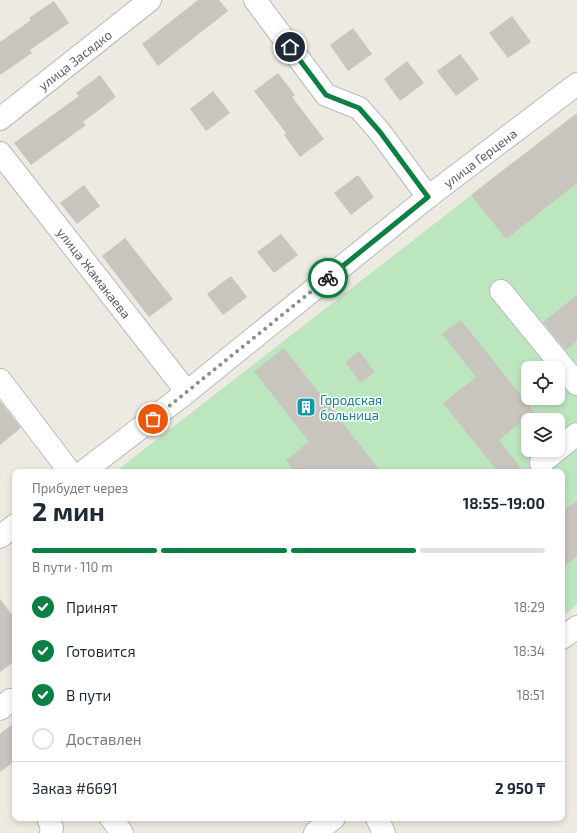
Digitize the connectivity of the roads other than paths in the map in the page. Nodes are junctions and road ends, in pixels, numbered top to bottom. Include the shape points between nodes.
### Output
1 (150, 0) edge
2 (254, 0) edge
3 (577, 84) edge
4 (0, 119) edge
5 (0, 153) edge
6 (428, 197) junction
7 (501, 291) dead end
8 (0, 380) edge
9 (577, 384) edge
10 (188, 392) junction
11 (577, 434) edge
12 (565, 444) edge
13 (68, 469) edge
14 (87, 469) edge
15 (12, 527) edge
16 (0, 537) edge
17 (577, 627) edge
18 (565, 636) edge
19 (49, 821) edge
20 (113, 821) edge
21 (330, 821) edge
22 (378, 821) edge
23 (51, 833) edge
24 (122, 833) edge
25 (315, 833) edge
26 (384, 833) edge

1 - 4 street, улица Засядко
2 - 6 street via 326,95 359,108
3 - 6 street, улица Герцена
5 - 10 street, улица Жамакаева
6 - 10 street, улица Герцена
7 - 9 street
8 - 13 street
10 - 14 street, улица Герцена
11 - 12 street
15 - 16 street
17 - 18 street
19 - 23 street
20 - 24 street
21 - 25 street
22 - 26 street

